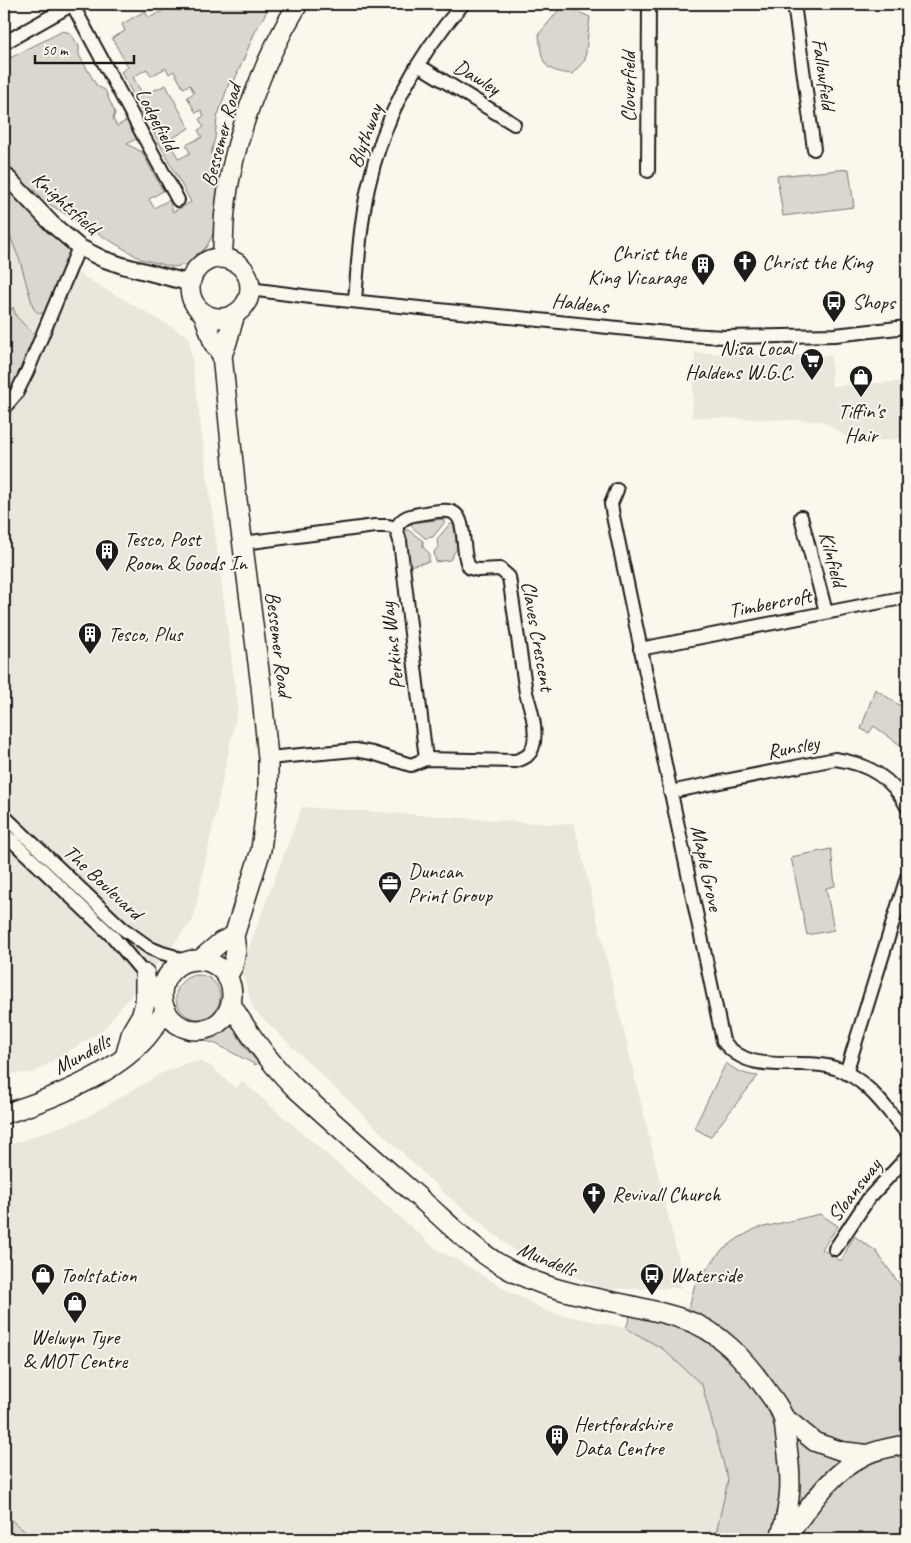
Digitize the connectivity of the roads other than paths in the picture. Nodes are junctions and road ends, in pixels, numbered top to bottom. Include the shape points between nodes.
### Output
1 (73, 4) edge
2 (298, 4) edge
3 (463, 4) edge
4 (649, 4) edge
5 (794, 4) edge
6 (4, 42) edge
7 (418, 65) junction
8 (514, 124) dead end
9 (814, 149) dead end
10 (648, 172) dead end
11 (4, 174) edge
12 (178, 200) dead end
13 (79, 247) junction
14 (222, 257) junction
15 (190, 282) junction
16 (250, 289) junction
17 (355, 301) junction
18 (235, 314) junction
19 (204, 315) junction
20 (907, 327) edge
21 (222, 354) junction
22 (4, 408) edge
23 (617, 490) dead end
24 (801, 517) dead end
25 (396, 528) junction
26 (243, 544) junction
27 (907, 596) edge
28 (826, 612) junction
29 (640, 649) junction
30 (268, 758) junction
31 (426, 759) junction
32 (670, 792) junction
33 (907, 807) edge
34 (4, 816) edge
35 (4, 833) edge
36 (907, 877) edge
37 (234, 936) junction
38 (192, 961) junction
39 (145, 974) junction
40 (227, 977) junction
41 (164, 1002) junction
42 (231, 1004) junction
43 (125, 1057) junction
44 (846, 1073) junction
45 (4, 1114) edge
46 (907, 1133) edge
47 (907, 1156) edge
48 (835, 1249) dead end
49 (783, 1416) junction
50 (907, 1444) edge
51 (867, 1454) junction
52 (780, 1539) edge
53 (785, 1539) edge

1 - 6 street, Lodgefield
1 - 12 street, Lodgefield
2 - 14 main road, Bessemer Road via 260,81 242,128 225,211
3 - 7 street, Blythway
4 - 10 street, Cloverfield
5 - 9 street, Fallowfield
7 - 8 street, Dawley
7 - 17 street, Blythway via 388,122 368,186
11 - 13 street, Knightsfield
13 - 15 street, Knightsfield via 124,266
13 - 22 street via 27,372 16,394
14 - 15 main road via 200,265
14 - 16 main road via 240,265
15 - 19 main road via 193,302
16 - 17 street, Haldens
16 - 18 main road via 247,300
17 - 20 street, Haldens via 724,337 835,335
18 - 19 main road via 217,319
18 - 21 main road, Bessemer Road
19 - 21 main road, Bessemer Road via 214,344
21 - 26 main road, Bessemer Road
23 - 29 street, Maple Grove via 612,504 613,516
24 - 28 street, Kilnfield
25 - 26 street via 374,526
25 - 31 street, Perkins Way
25 - 31 street, Claves Crescent via 408,516 450,511 460,520 470,568 500,569 509,577 535,735 528,755 516,762
26 - 30 main road, Bessemer Road
27 - 28 street, Timbercroft
28 - 29 street, Timbercroft
29 - 32 street, Maple Grove
30 - 31 street, Claves Crescent via 355,750 411,765
30 - 37 main road, Bessemer Road via 268,791 261,850
32 - 33 street, Runsley via 836,759 853,762 880,774
32 - 44 street, Maple Grove via 724,1041 735,1054 745,1059 836,1068
34 - 38 street, The Boulevard via 122,928 150,948
35 - 39 street, The Boulevard via 114,938
36 - 44 street
37 - 38 main road
37 - 40 main road, Bessemer Road via 236,951
38 - 40 main road via 213,964
38 - 41 main road via 175,968 169,975 164,983
39 - 41 street, The Boulevard
39 - 43 main road via 145,1003
40 - 42 main road via 232,986
41 - 42 main road via 172,1019 191,1030 218,1024 225,1018
41 - 43 main road, Mundells via 142,1042
42 - 49 main road, Mundells via 251,1038 294,1088 496,1262 557,1290 634,1305 685,1319 710,1332 737,1352
43 - 45 main road, Mundells via 68,1089
44 - 46 street, Maple Grove via 861,1082
47 - 48 street, Sloansway via 869,1198
49 - 51 main road via 815,1442 842,1451
49 - 52 main road, Mundells via 791,1491
50 - 51 main road
51 - 53 main road via 836,1475

